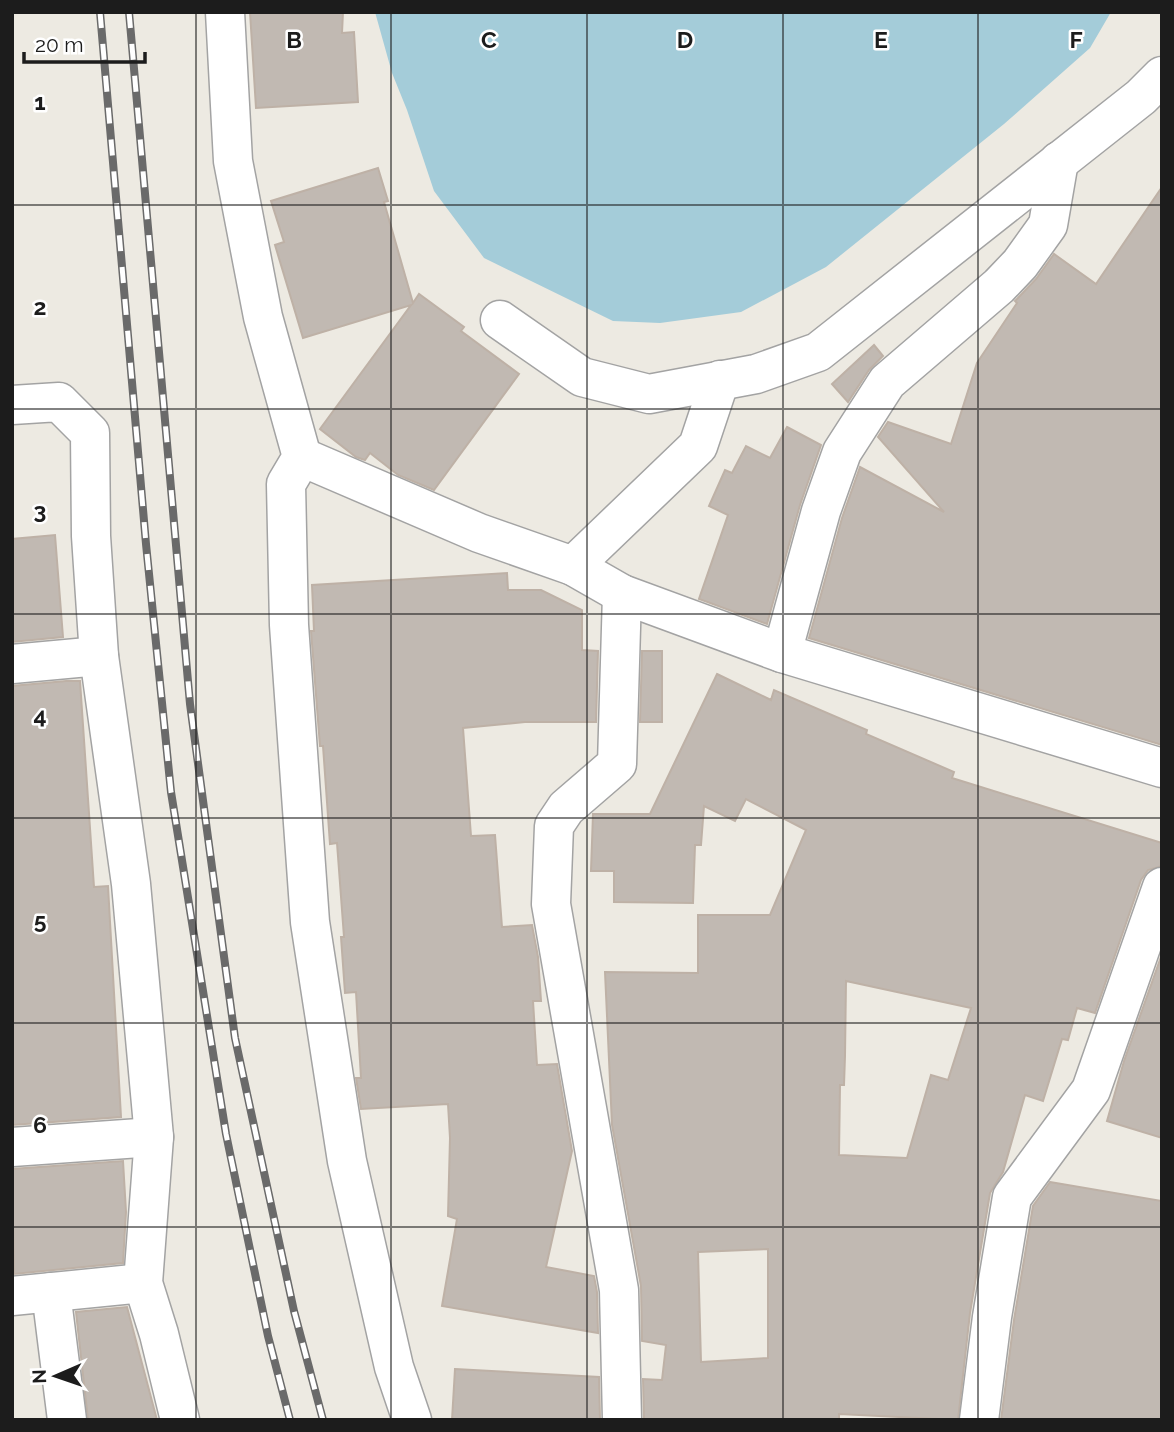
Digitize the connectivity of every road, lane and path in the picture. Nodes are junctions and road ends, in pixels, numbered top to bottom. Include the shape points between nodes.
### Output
1 (225, 12) edge
2 (1162, 76) edge
3 (1059, 161) junction
4 (500, 320) dead end
5 (720, 380) junction
6 (12, 405) edge
7 (302, 457) junction
8 (573, 566) junction
9 (622, 594) junction
10 (782, 653) junction
11 (99, 656) junction
12 (12, 664) edge
13 (1162, 768) edge
14 (1162, 887) edge
15 (154, 1138) junction
16 (12, 1147) edge
17 (143, 1283) junction
18 (51, 1292) junction
19 (12, 1296) edge
20 (67, 1420) edge
21 (180, 1420) edge
22 (412, 1420) edge
23 (622, 1420) edge
24 (979, 1420) edge

1 - 7 street via 233,161 263,317
2 - 3 street
3 - 5 street via 818,352 756,374
3 - 10 street via 1048,225 1020,264 887,382 842,452
4 - 5 street via 582,377 649,394
5 - 8 street via 698,446
6 - 11 street via 59,402 90,433
7 - 8 street via 480,533
7 - 22 street via 286,484 286,496 289,625 310,922 347,1161 394,1367
8 - 9 street
9 - 10 street
9 - 23 street via 617,764 566,808 554,827 551,905 619,1290
10 - 13 street
11 - 12 street
11 - 15 street via 131,884
14 - 24 street via 1091,1090 1012,1198
15 - 16 street
15 - 17 street
17 - 18 street
17 - 21 street
18 - 19 street
18 - 20 street

